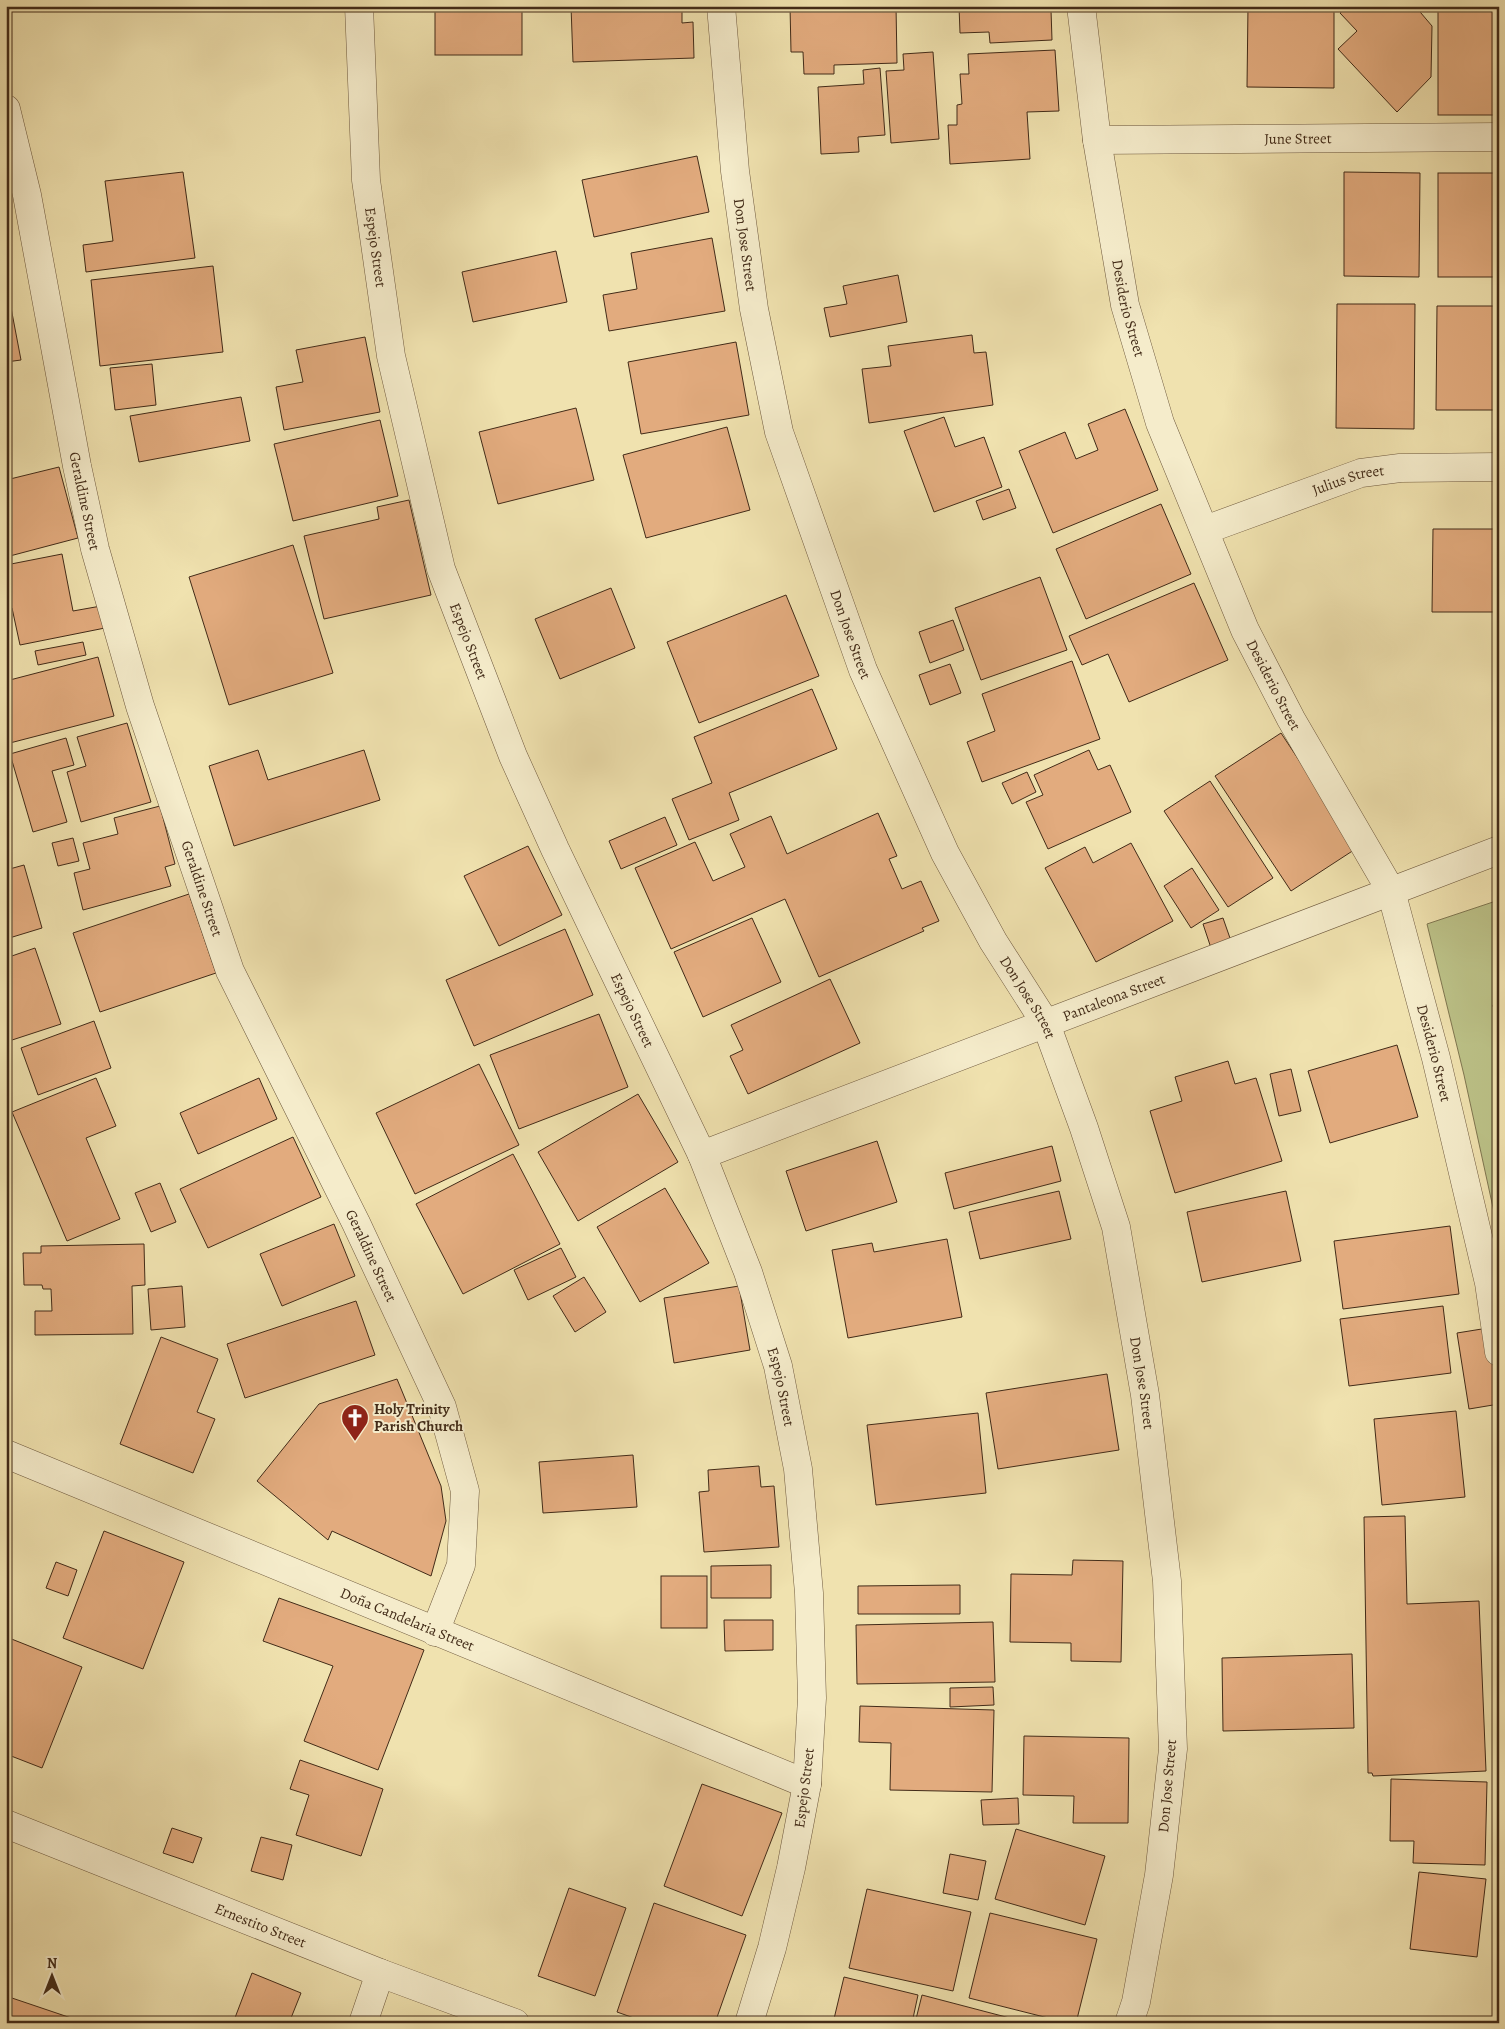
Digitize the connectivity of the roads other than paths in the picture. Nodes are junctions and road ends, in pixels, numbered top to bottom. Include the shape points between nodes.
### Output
1 (359, 6) edge
2 (721, 6) edge
3 (1081, 6) edge
4 (6, 110) edge
5 (1499, 137) edge
6 (1097, 140) junction
7 (1499, 467) edge
8 (1205, 530) junction
9 (1499, 850) edge
10 (1391, 891) junction
11 (1046, 1024) junction
12 (702, 1155) junction
13 (1499, 1352) edge
14 (6, 1454) edge
15 (435, 1632) junction
16 (808, 1784) junction
17 (6, 1824) edge
18 (380, 1973) junction
19 (363, 2023) edge
20 (515, 2023) edge
21 (749, 2023) edge
22 (1130, 2023) edge

1 - 12 street, Espejo Street via 366,180 388,337 441,569 512,756
2 - 11 street, Don Jose Street via 735,171 754,309 779,432 863,670 902,760 945,853 994,941
3 - 6 street, Desiderio Street
4 - 15 street, Geraldine Street via 27,195 77,466 96,549 143,715 230,970 356,1223 442,1407 465,1490 461,1565
5 - 6 street, June Street
6 - 8 street, Desiderio Street via 1125,304 1160,423
7 - 8 street, Julius Street via 1400,468 1361,473
8 - 10 street, Desiderio Street via 1245,630 1291,719
9 - 10 street, Pantaleona Street
10 - 11 street, Pantaleona Street
10 - 13 street, Desiderio Street via 1436,1058 1489,1283
11 - 12 street, Pantaleona Street
11 - 22 street, Don Jose Street via 1116,1226 1144,1395 1167,1582 1173,1749 1159,1874
12 - 16 street, Espejo Street via 748,1272 778,1366 798,1469 809,1593 812,1698
14 - 15 street, Doña Candelaria Street via 199,1531
15 - 16 street, Doña Candelaria Street
16 - 21 street, Espejo Street via 772,1948
17 - 18 street, Ernestito Street
18 - 19 street
18 - 20 street, Ernestito Street

